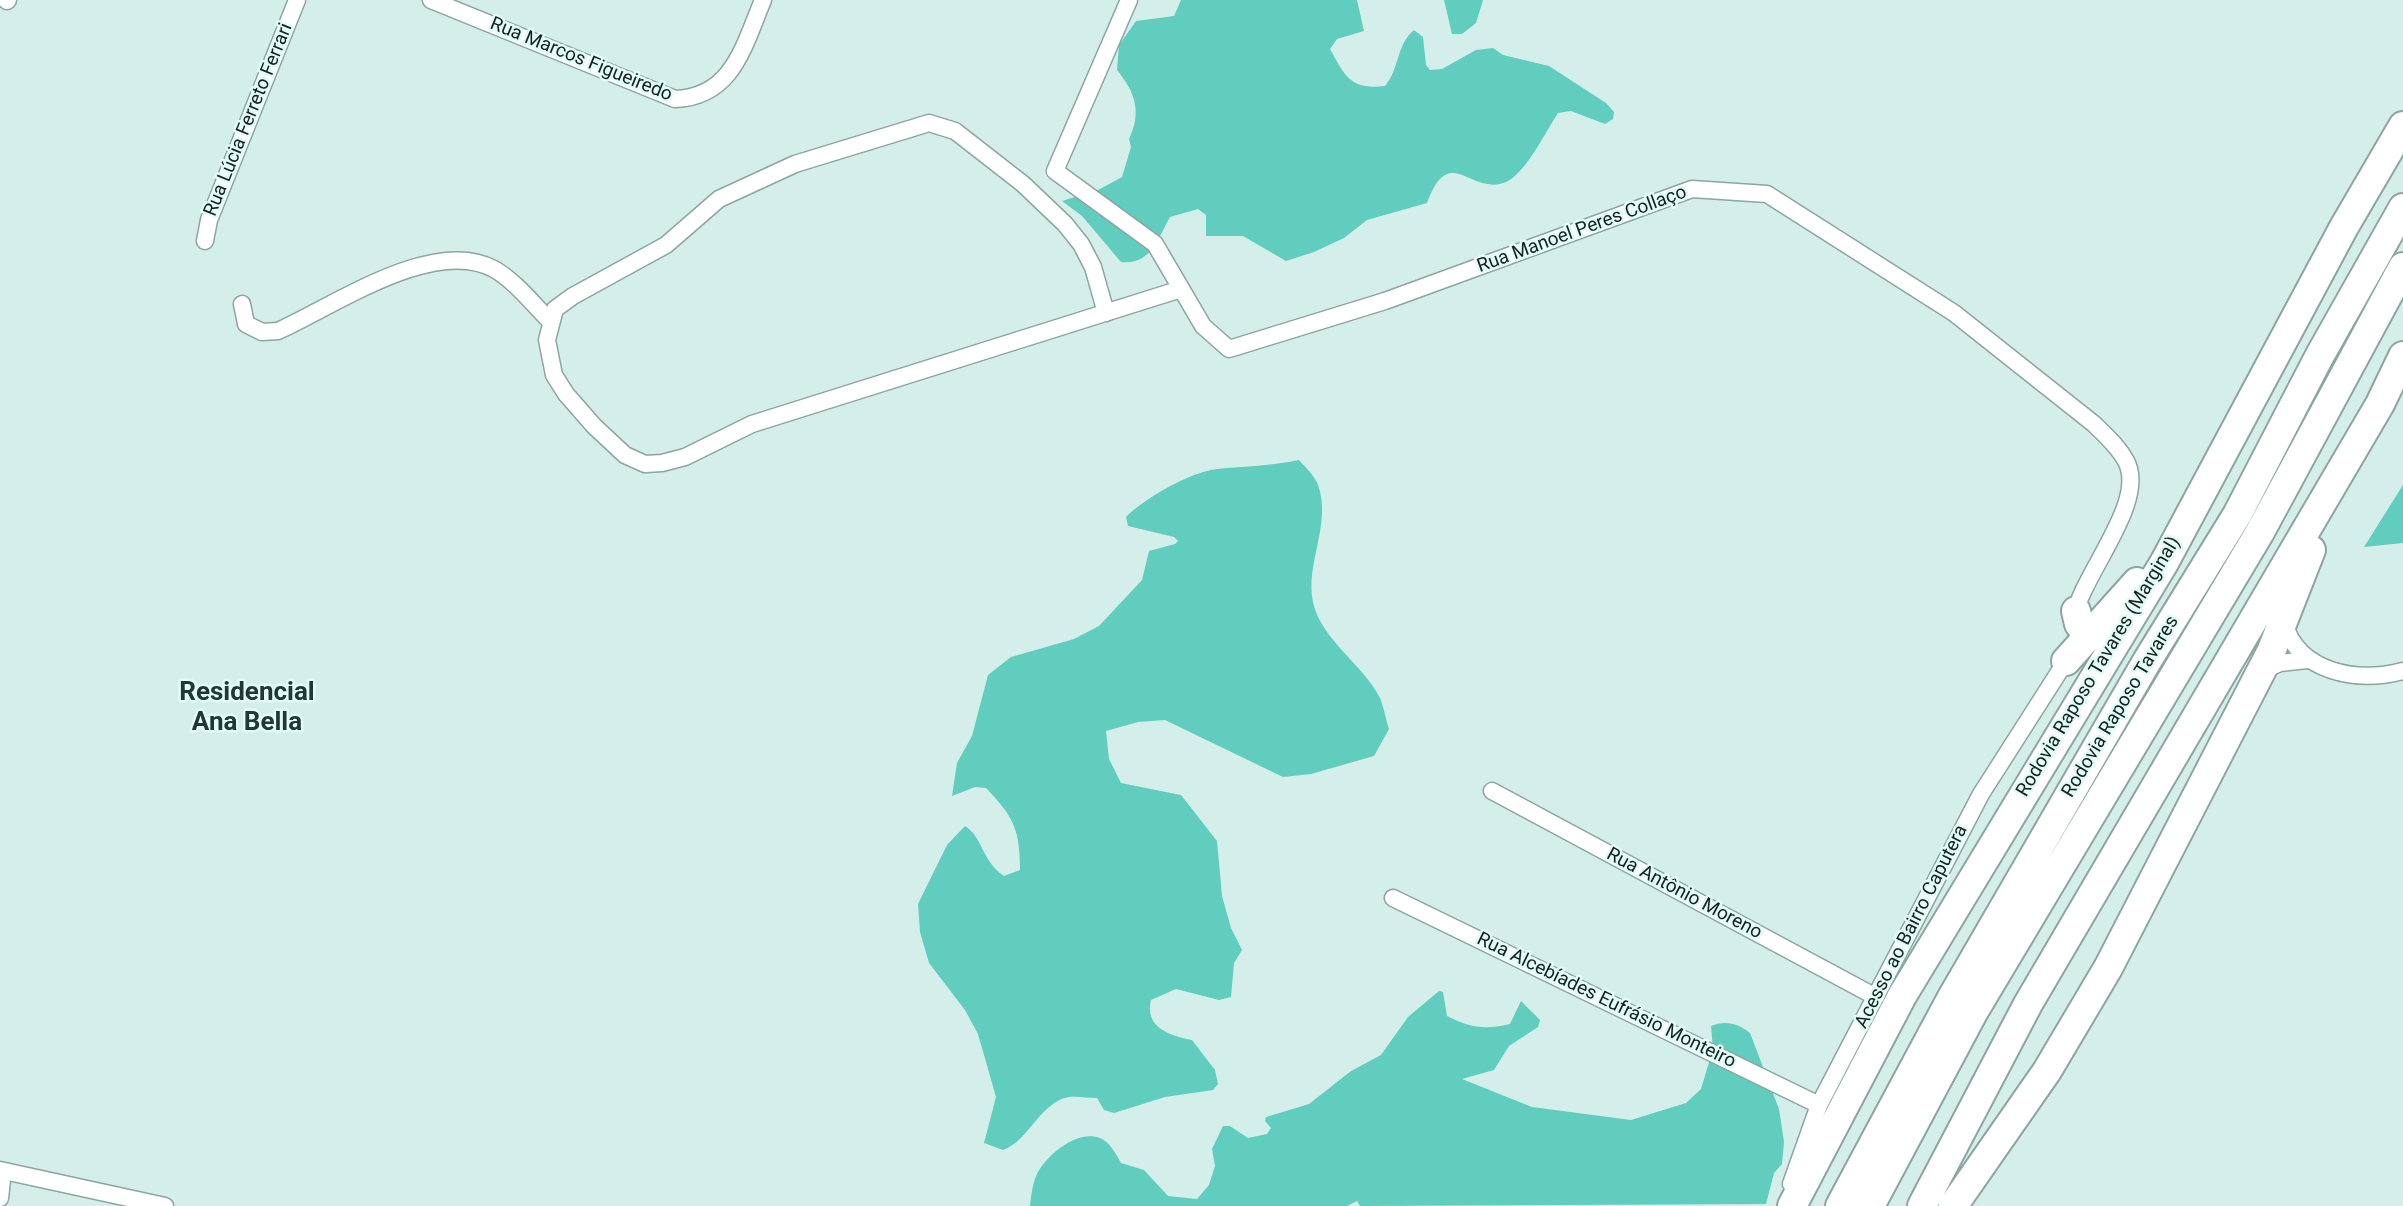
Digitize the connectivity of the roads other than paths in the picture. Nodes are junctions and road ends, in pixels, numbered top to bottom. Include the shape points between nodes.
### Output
1 (296, 0) edge
2 (430, 0) edge
3 (763, 0) edge
4 (1129, 0) edge
5 (2403, 126) edge
6 (2403, 208) edge
7 (205, 241) dead end
8 (2403, 267) edge
9 (1181, 289) junction
10 (242, 304) dead end
11 (1106, 313) junction
12 (550, 321) junction
13 (2403, 356) edge
14 (2380, 404) junction
15 (2175, 541) junction
16 (2086, 620) junction
17 (2284, 623) junction
18 (2307, 660) junction
19 (2066, 661) joint
20 (2261, 671) junction
21 (2403, 671) edge
22 (1492, 791) dead end
23 (1393, 898) dead end
24 (1876, 997) junction
25 (1819, 1105) junction
26 (1, 1171) edge
27 (0, 1198) edge
28 (165, 1206) edge
29 (1783, 1206) edge
30 (1792, 1206) edge
31 (1840, 1206) edge
32 (1870, 1206) edge
33 (1922, 1206) edge
34 (1952, 1206) edge

1 - 7 street, Rua Lúcia Ferreto Ferrari via 208,220
2 - 3 street, Rua Marcos Figueiredo via 675,99 700,95 729,76
4 - 9 street, Rua Manoel Peres Collaço via 1055,170 1154,244
5 - 15 highway, Rodovia Raposo Tavares (Marginal)
6 - 31 highway, Rodovia Raposo Tavares via 2237,515 1951,999
8 - 32 highway, Rodovia Raposo Tavares via 2260,532 1974,1011
9 - 11 street
9 - 16 street, Rua Manoel Peres Collaço via 1203,326 1229,349 1385,301 1692,189 1767,194 1954,313 2115,444 2127,463 2127,504
10 - 12 street via 246,324 262,332 278,331 389,277 455,259 496,270
11 - 12 street via 752,425 685,457 645,464 625,455 566,394 548,355
11 - 12 street via 1093,267 1065,224 955,131 929,124 795,164 719,199 666,245 573,296 555,309
13 - 14 highway
14 - 17 highway via 2311,548
14 - 33 highway via 2028,1004
15 - 16 highway
15 - 30 highway, Rodovia Raposo Tavares (Marginal) via 1902,996
16 - 19 highway
17 - 18 street via 2289,639
17 - 20 highway
18 - 20 street
18 - 21 street via 2339,672 2386,676
19 - 24 street, Acesso ao Bairro Caputera via 1981,794
20 - 34 highway via 2108,968 2047,1071
22 - 24 street, Rua Antônio Moreno
23 - 25 street, Rua Alcebíades Eufrásio Monteiro
24 - 25 street, Acesso ao Bairro Caputera
25 - 29 street, Acesso ao Bairro Caputera
26 - 27 street
26 - 28 street

